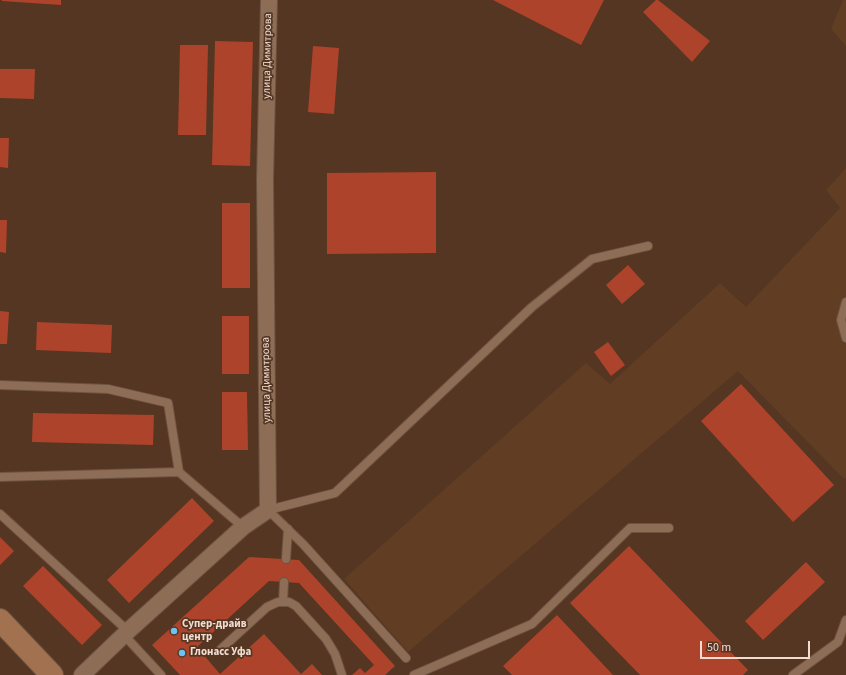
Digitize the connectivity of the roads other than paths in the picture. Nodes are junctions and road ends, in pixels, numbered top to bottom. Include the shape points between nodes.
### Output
1 (269, 0) edge
2 (648, 246) dead end
3 (846, 302) edge
4 (846, 338) edge
5 (0, 385) edge
6 (178, 472) junction
7 (0, 477) edge
8 (268, 510) junction
9 (0, 514) edge
10 (243, 527) junction
11 (669, 528) dead end
12 (288, 529) junction
13 (286, 559) dead end
14 (284, 582) dead end
15 (283, 602) junction
16 (0, 620) edge
17 (846, 620) edge
18 (126, 633) junction
19 (220, 650) dead end
20 (406, 658) dead end
21 (52, 675) edge
22 (82, 675) edge
23 (161, 675) edge
24 (342, 675) edge
25 (414, 675) edge
26 (793, 675) edge

1 - 8 street, улица Димитрова via 265,180
2 - 8 lane via 592,259 586,263 532,307 336,493
3 - 4 lane via 841,320
5 - 6 lane via 108,389 168,403
6 - 7 lane
6 - 10 lane
8 - 10 street
8 - 12 lane
9 - 18 lane
10 - 18 street
11 - 25 lane via 630,528 532,624
12 - 13 lane
12 - 20 lane
14 - 15 lane
15 - 19 lane via 267,607
15 - 24 lane via 296,606 326,639 335,654
16 - 21 main road
17 - 26 lane via 838,642
18 - 22 street
18 - 23 lane

